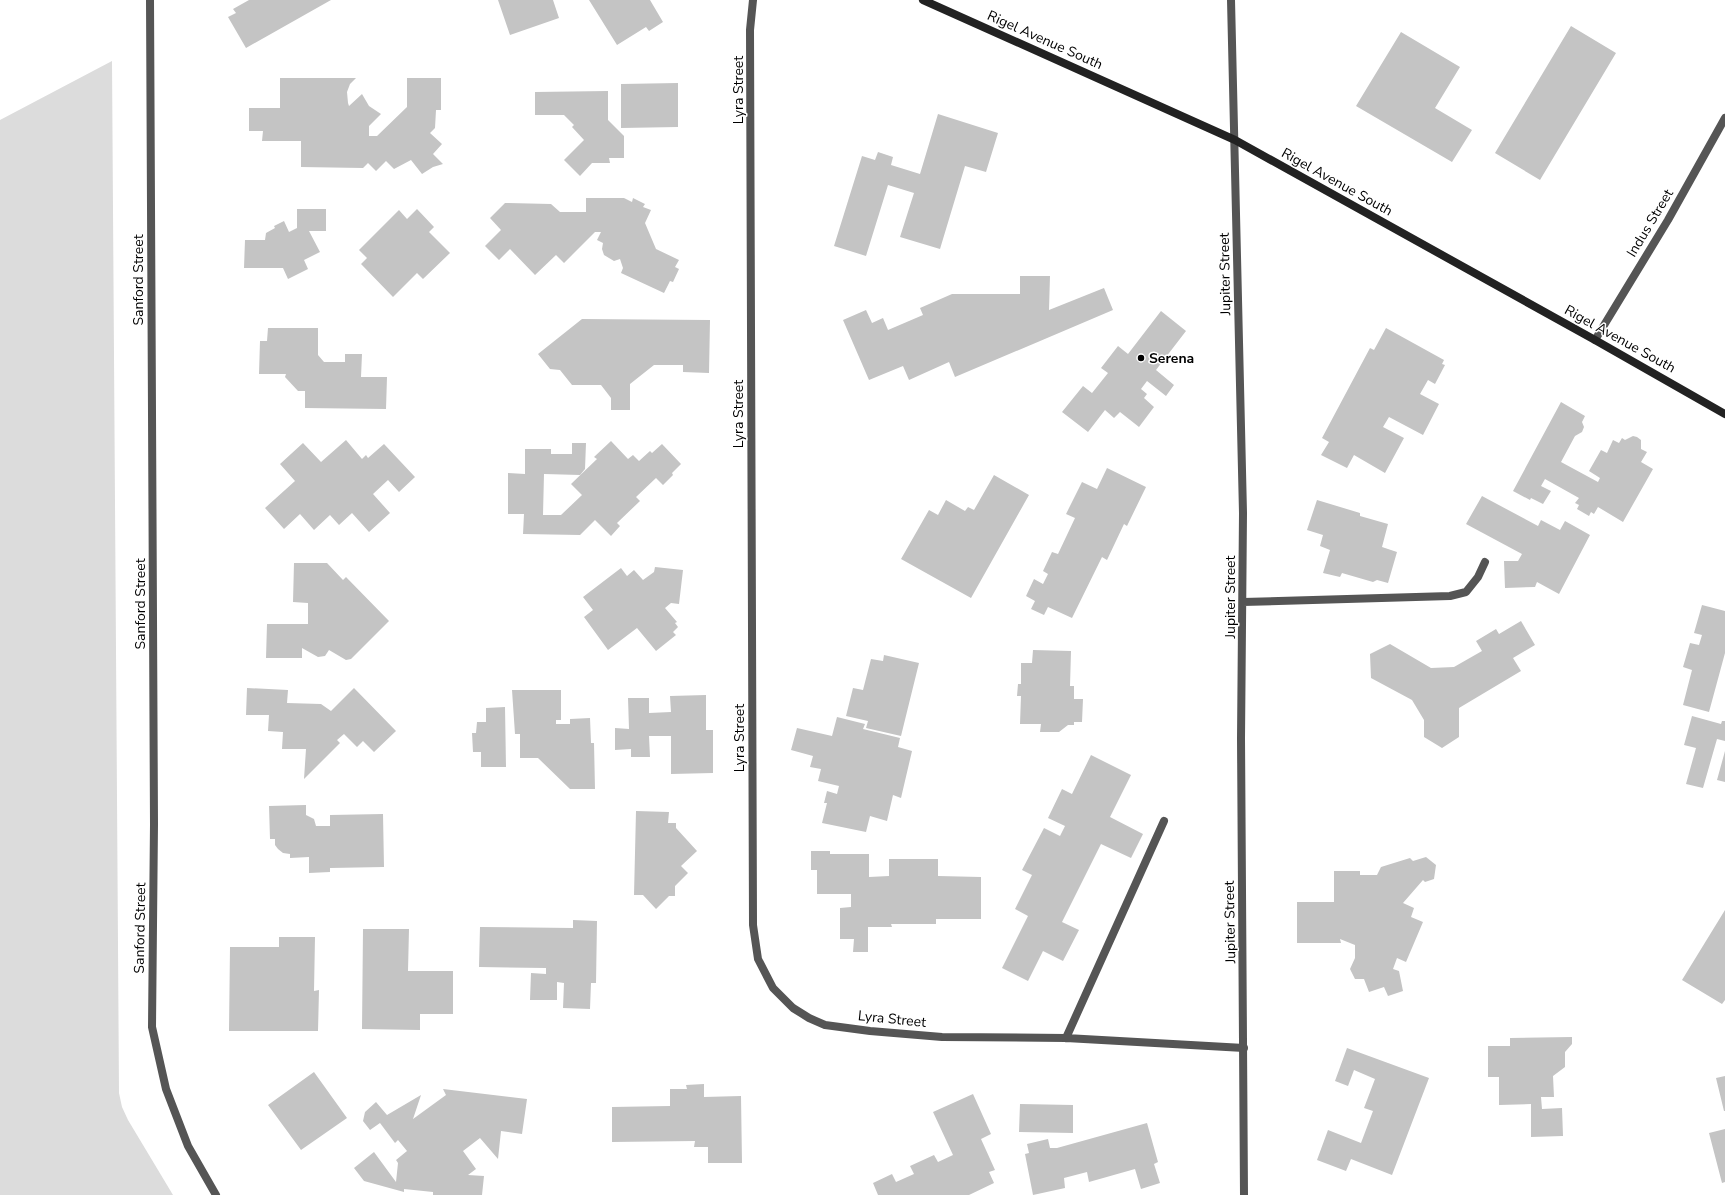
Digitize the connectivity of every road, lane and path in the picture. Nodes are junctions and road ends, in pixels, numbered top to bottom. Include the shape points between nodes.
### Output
1 (150, 0) edge
2 (753, 0) edge
3 (923, 0) edge
4 (1231, 0) edge
5 (1725, 118) edge
6 (1235, 140) junction
7 (1595, 340) junction
8 (1725, 414) edge
9 (1485, 562) dead end
10 (1243, 602) junction
11 (1164, 822) dead end
12 (1066, 1038) junction
13 (1244, 1048) junction
14 (216, 1195) edge
15 (1244, 1195) edge

1 - 14 street, Sanford Street via 154,808 152,1027 166,1089 188,1146
2 - 12 street, Lyra Street via 750,30 753,925 758,958 773,988 793,1008 825,1024 942,1037
3 - 6 main road, Rigel Avenue South
4 - 6 street, Jupiter Street
5 - 7 street, Indus Street via 1668,220
6 - 7 main road, Rigel Avenue South
6 - 10 street, Jupiter Street
7 - 8 main road, Rigel Avenue South
9 - 10 street via 1478,577 1466,592 1450,596
10 - 13 street, Jupiter Street via 1241,738
11 - 12 street
12 - 13 street, Lyra Street
13 - 15 street, Jupiter Street

